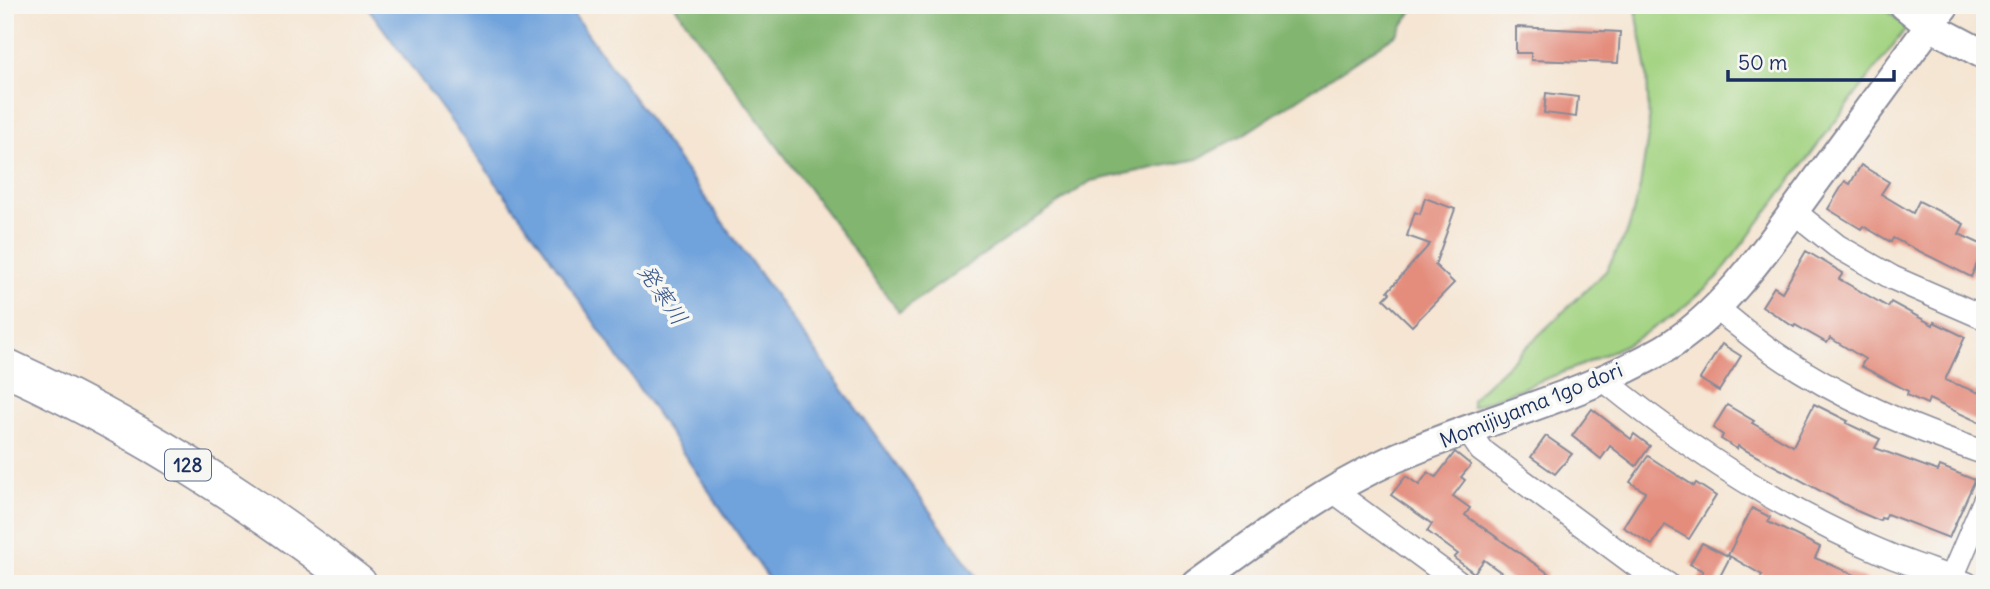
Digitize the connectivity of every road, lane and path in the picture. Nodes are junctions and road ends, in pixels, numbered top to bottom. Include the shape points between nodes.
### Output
1 (1904, 5) edge
2 (1937, 15) edge
3 (1985, 55) edge
4 (1793, 211) junction
5 (1716, 307) junction
6 (1985, 318) edge
7 (5, 367) edge
8 (1603, 379) junction
9 (1468, 431) junction
10 (1985, 453) edge
11 (1332, 490) junction
12 (1985, 500) edge
13 (1956, 582) edge
14 (358, 584) edge
15 (1197, 584) edge
16 (1460, 584) edge
17 (1667, 584) edge

1 - 2 street
2 - 3 street
2 - 4 street, Momijiyama 1go dori
4 - 5 street, Momijiyama 1go dori
4 - 6 street via 1837,246 1893,278
5 - 8 street, Momijiyama 1go dori via 1665,348
5 - 10 street via 1776,355 1840,391 1911,427
7 - 14 main road, 128 via 172,454 300,539
8 - 9 street, Momijiyama 1go dori
8 - 13 street via 1685,443 1765,492 1854,539
9 - 11 street, Momijiyama 1go dori via 1390,461
9 - 17 street via 1480,450
11 - 15 street, Momijiyama 1go dori
11 - 16 street
12 - 13 street

